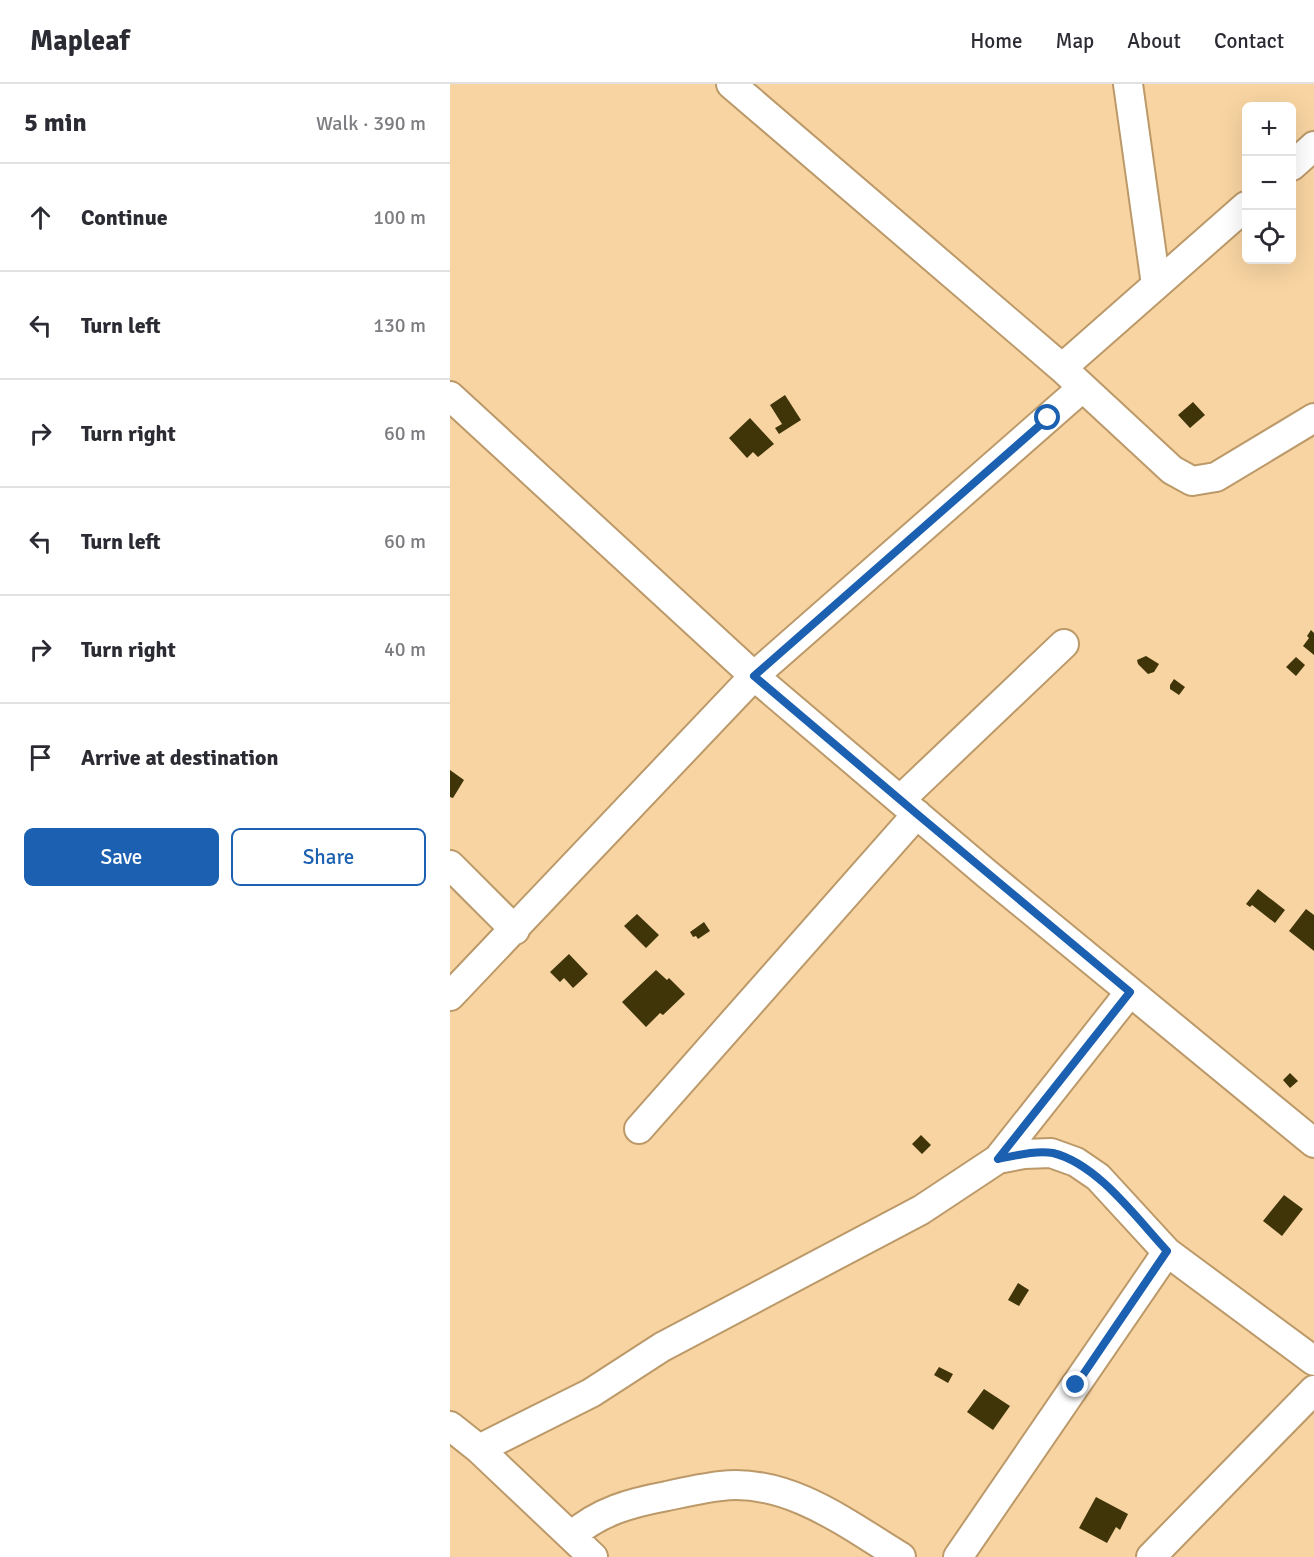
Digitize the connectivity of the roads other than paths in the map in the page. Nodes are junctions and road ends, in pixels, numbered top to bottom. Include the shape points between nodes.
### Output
1 (731, 84) edge
2 (1128, 84) edge
3 (1314, 146) edge
4 (1296, 162) edge
5 (1242, 210) edge
6 (1156, 285) junction
7 (1062, 368) junction
8 (1082, 388) junction
9 (450, 396) edge
10 (1314, 418) edge
11 (1064, 644) dead end
12 (754, 676) junction
13 (908, 807) junction
14 (450, 865) edge
15 (515, 930) junction
16 (1130, 992) junction
17 (450, 996) edge
18 (639, 1129) dead end
19 (1314, 1143) edge
20 (998, 1159) junction
21 (1167, 1251) junction
22 (1314, 1361) edge
23 (1314, 1390) edge
24 (450, 1426) edge
25 (479, 1449) junction
26 (571, 1536) junction
27 (593, 1557) edge
28 (901, 1557) edge
29 (958, 1557) edge
30 (1151, 1557) edge

1 - 7 street
2 - 6 street
3 - 4 street
5 - 6 street
6 - 7 street
7 - 8 street
8 - 10 street via 1172,470 1192,481 1216,477
8 - 12 street
9 - 12 street
11 - 13 street
12 - 13 street
12 - 15 street
13 - 16 street
13 - 18 street
14 - 15 street
15 - 17 street
16 - 19 street
16 - 20 street
20 - 21 street via 1052,1153 1076,1162 1098,1176
20 - 25 street via 921,1210 662,1347 591,1393
21 - 22 street
21 - 29 street
23 - 30 street
24 - 25 street
25 - 26 street
26 - 27 street
26 - 28 street via 597,1516 624,1506 722,1485 752,1486 813,1504

